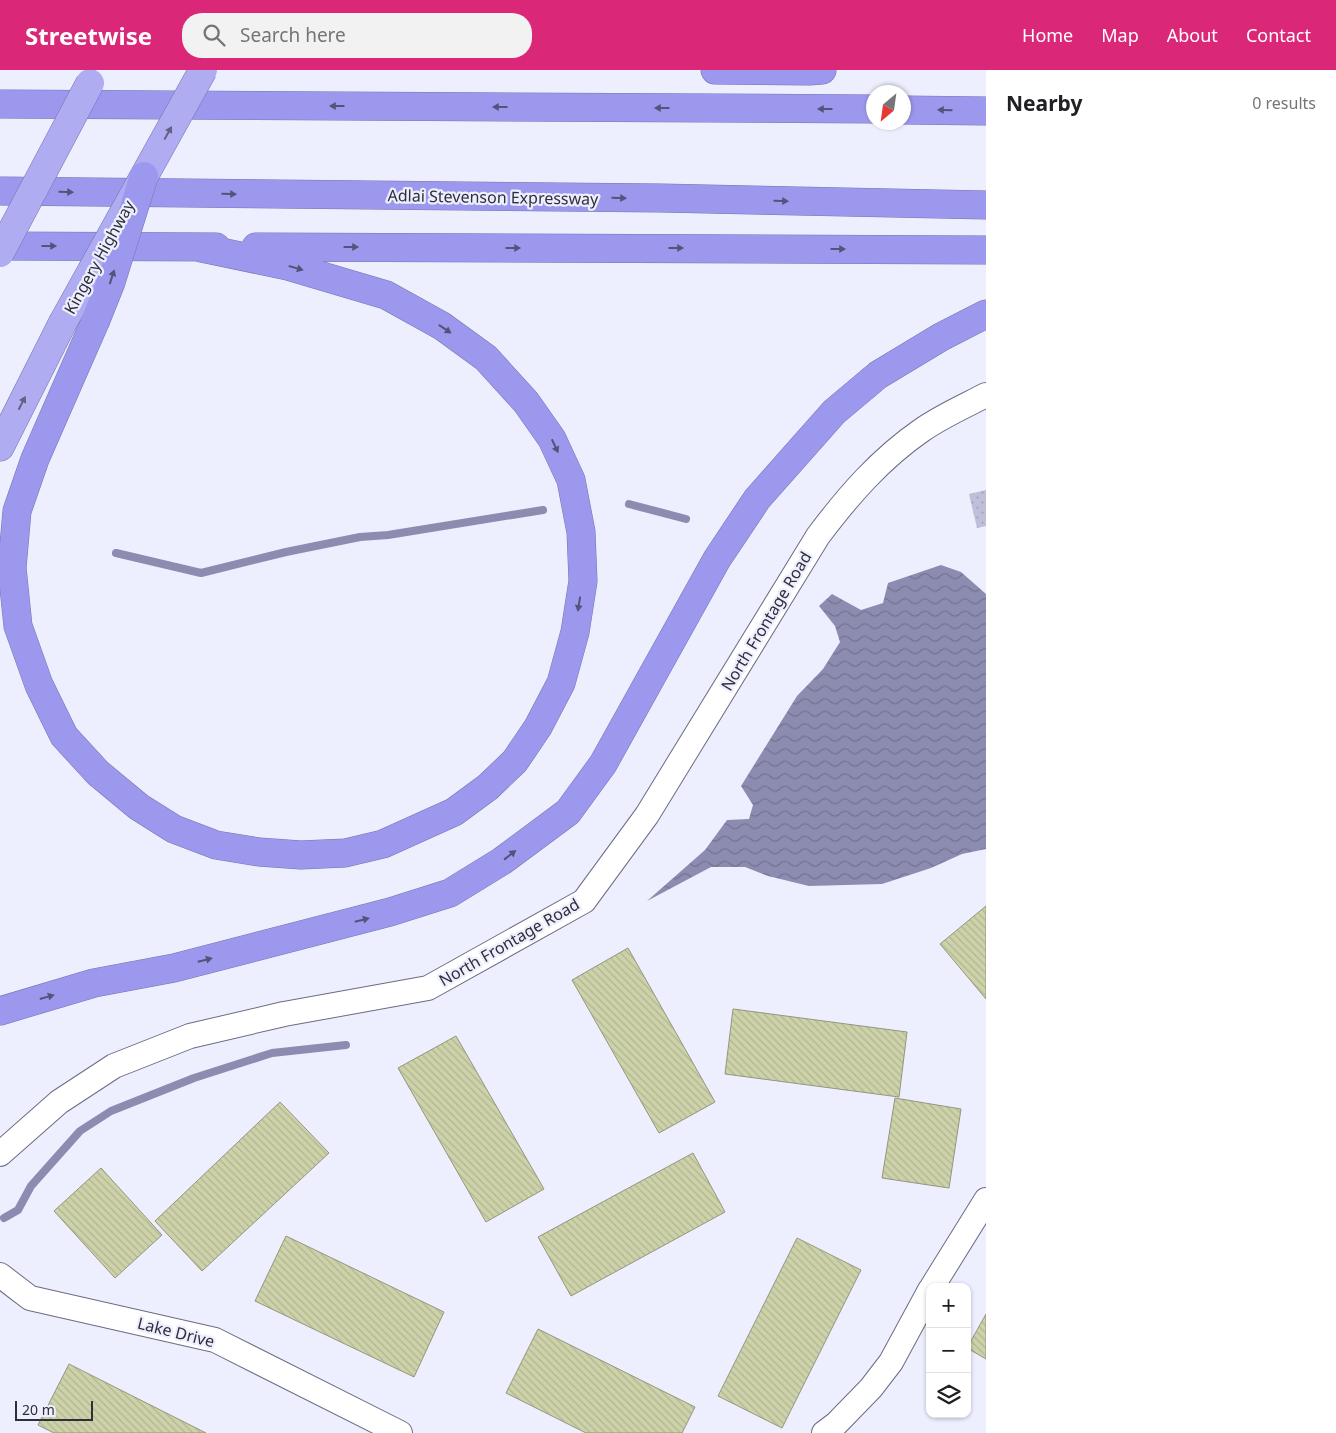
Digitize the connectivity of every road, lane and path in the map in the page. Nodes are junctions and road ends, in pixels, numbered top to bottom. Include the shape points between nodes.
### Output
1 (203, 70) edge
2 (715, 70) edge
3 (822, 70) edge
4 (92, 76) edge
5 (0, 104) edge
6 (866, 109) edge
7 (911, 110) edge
8 (986, 111) edge
9 (144, 176) junction
10 (0, 191) edge
11 (986, 205) edge
12 (0, 246) edge
13 (197, 247) junction
14 (986, 250) edge
15 (0, 253) edge
16 (986, 314) edge
17 (986, 395) edge
18 (0, 447) edge
19 (0, 1011) edge
20 (0, 1154) edge
21 (986, 1200) edge
22 (0, 1275) edge
23 (934, 1283) edge
24 (926, 1297) edge
25 (400, 1433) edge
26 (824, 1433) edge

9 -> 1 highway, Kingery Highway, bridge
2 - 3 highway
4 - 15 highway, bridge
6 -> 5 highway
8 -> 7 highway
13 -> 9 highway, bridge via 288,266 386,295 442,326 486,358 526,402 552,439 571,480 581,532 582,582 575,632 561,683 538,727 515,761 488,787 454,812 383,844 345,853 301,855 259,852 216,844 174,829 139,807 98,773 64,736 39,685 18,626 12,568 17,511 35,460 111,282
18 -> 9 highway, Kingery Highway, bridge via 62,324
10 -> 11 highway, Adlai Stevenson Expressway
12 -> 13 highway
13 -> 14 highway
19 -> 16 highway via 94,983 174,968 390,912 450,893 502,861 568,812 603,764 712,567 757,499 834,412 878,376
17 - 20 street, North Frontage Road via 923,429 884,459 847,499 818,536 647,815 584,901 428,988 284,1014 190,1036 114,1066 59,1102
21 - 23 street
22 - 25 street, Lake Drive via 30,1298 215,1340
24 - 26 street via 891,1362 871,1388

